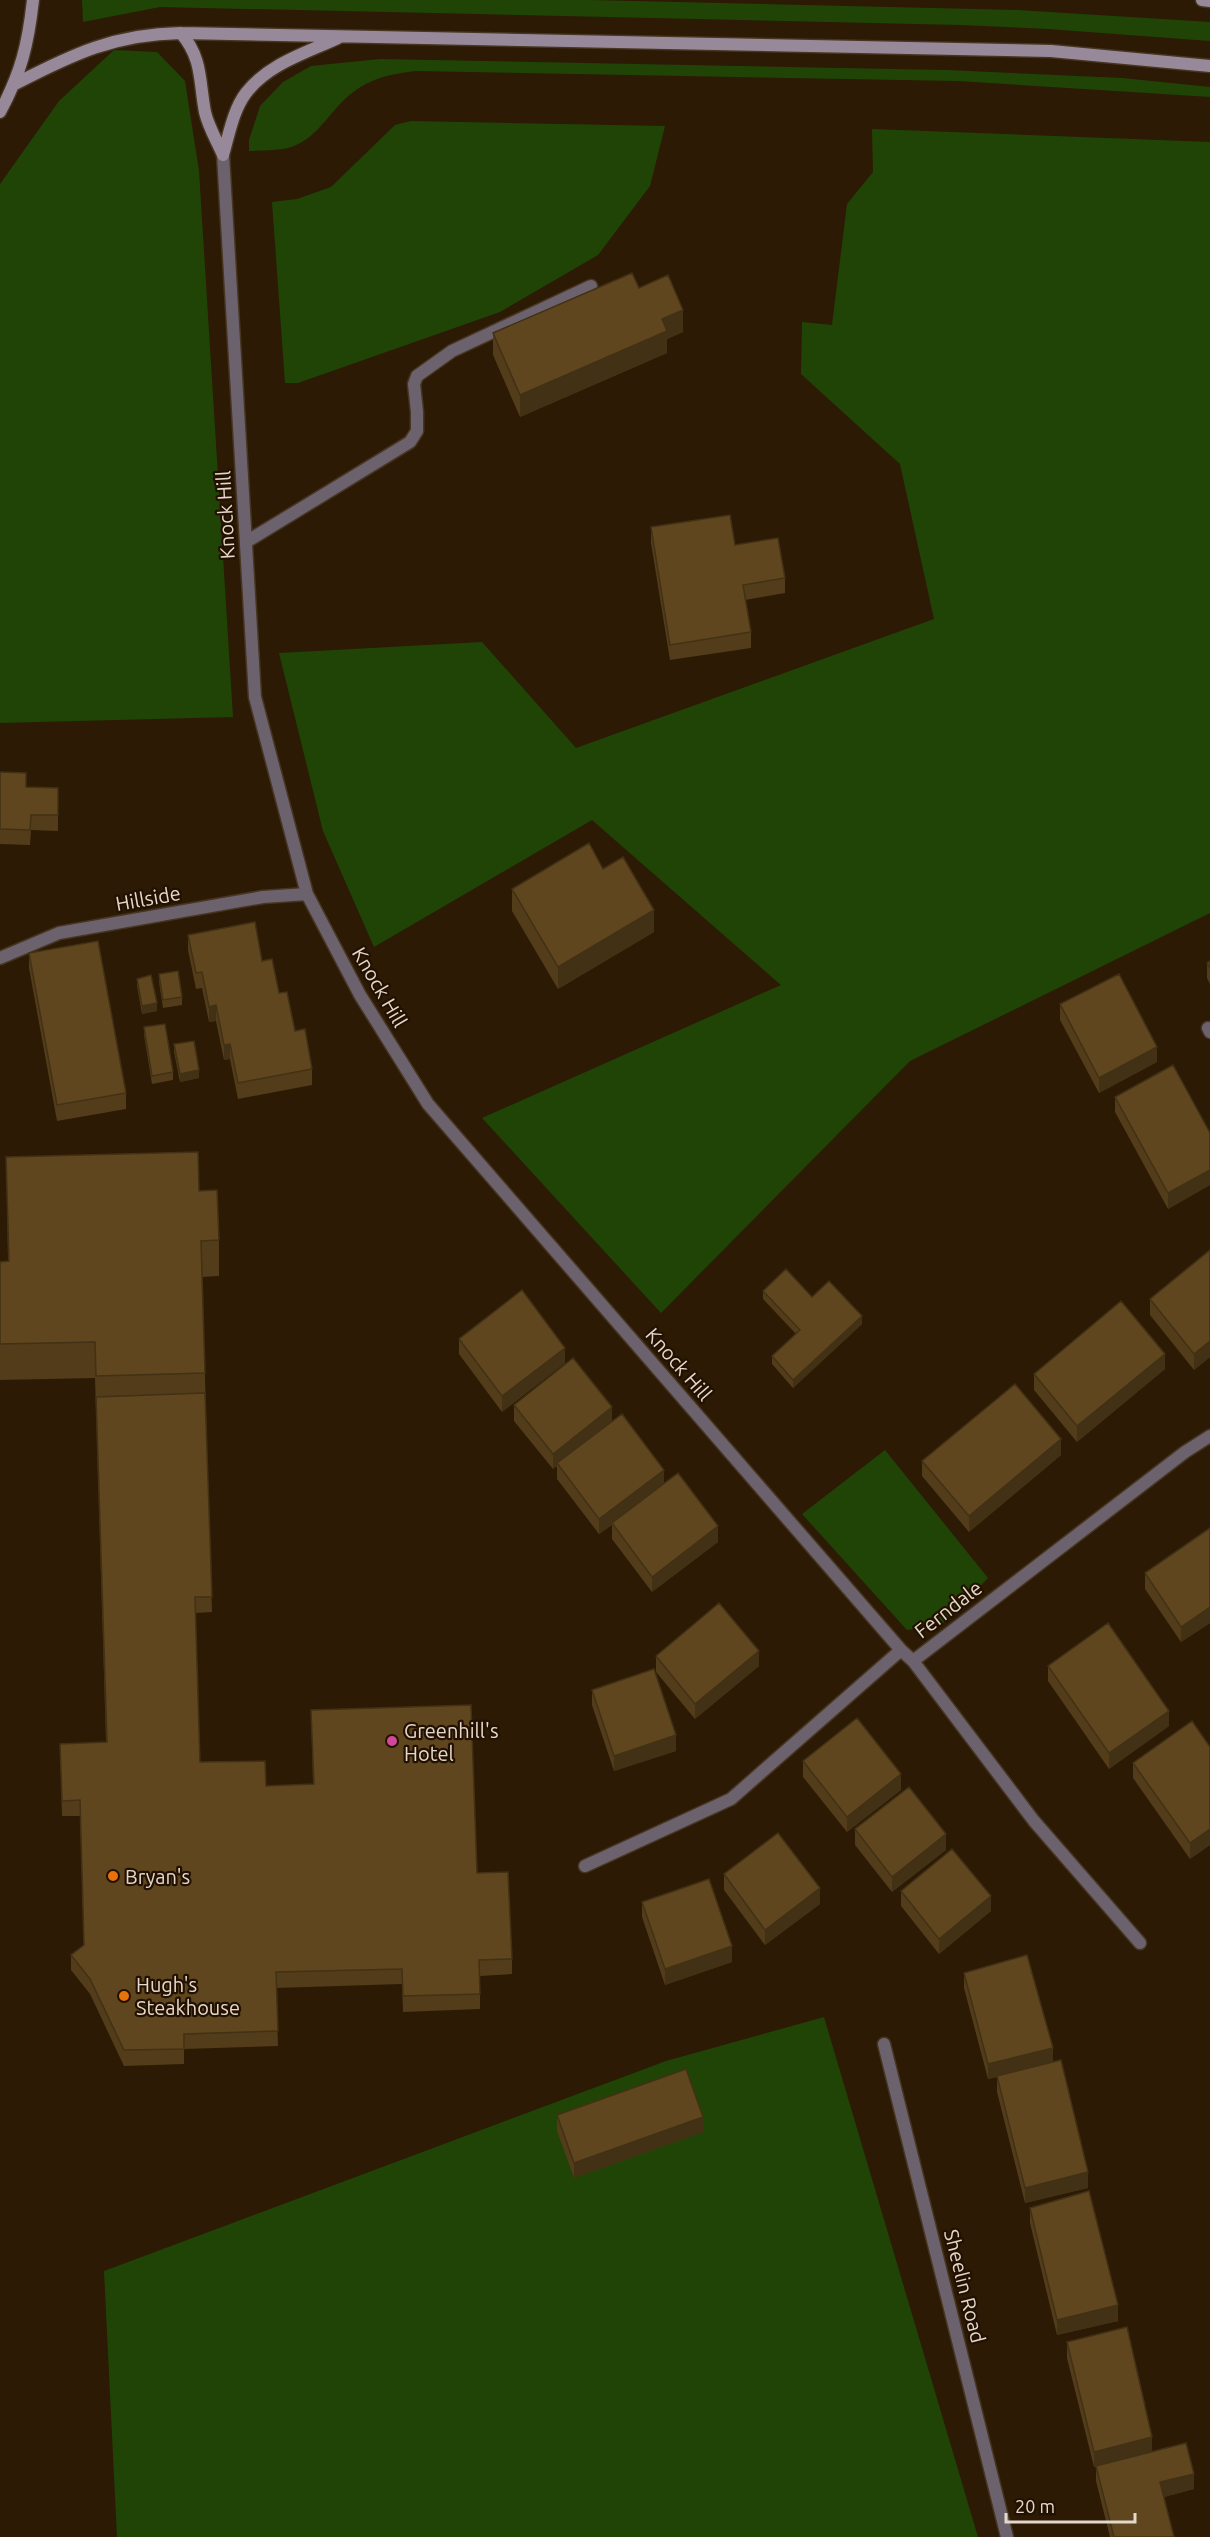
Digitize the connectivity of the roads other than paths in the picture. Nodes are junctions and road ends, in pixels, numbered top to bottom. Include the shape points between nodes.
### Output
1 (33, 0) edge
2 (1202, 0) edge
3 (1210, 1) edge
4 (181, 33) junction
5 (339, 37) junction
6 (1210, 66) edge
7 (15, 84) junction
8 (0, 112) edge
9 (223, 155) junction
10 (591, 286) dead end
11 (246, 542) junction
12 (307, 894) junction
13 (0, 958) edge
14 (1210, 1436) edge
15 (901, 1650) junction
16 (913, 1661) junction
17 (585, 1866) dead end
18 (1140, 1943) dead end
19 (884, 2044) dead end
20 (1007, 2537) edge

1 - 7 street via 28,41
2 - 3 street
4 - 5 street
4 - 7 street via 116,40 71,55
4 - 9 street via 198,58 206,114
5 - 6 street via 1051,51
5 - 9 street via 269,70 245,94
7 - 8 street
9 - 11 street, Knock Hill
10 - 11 street via 452,351 417,376 417,431 410,442
11 - 12 street, Knock Hill via 255,697
12 - 13 street, Hillside via 263,897 59,933
12 - 15 street, Knock Hill via 360,995 428,1104
14 - 16 street, Ferndale
15 - 16 street, Knock Hill
15 - 17 street, Ferndale via 730,1798
16 - 18 street, Ferndale via 1034,1821
19 - 20 street, Sheelin Road

